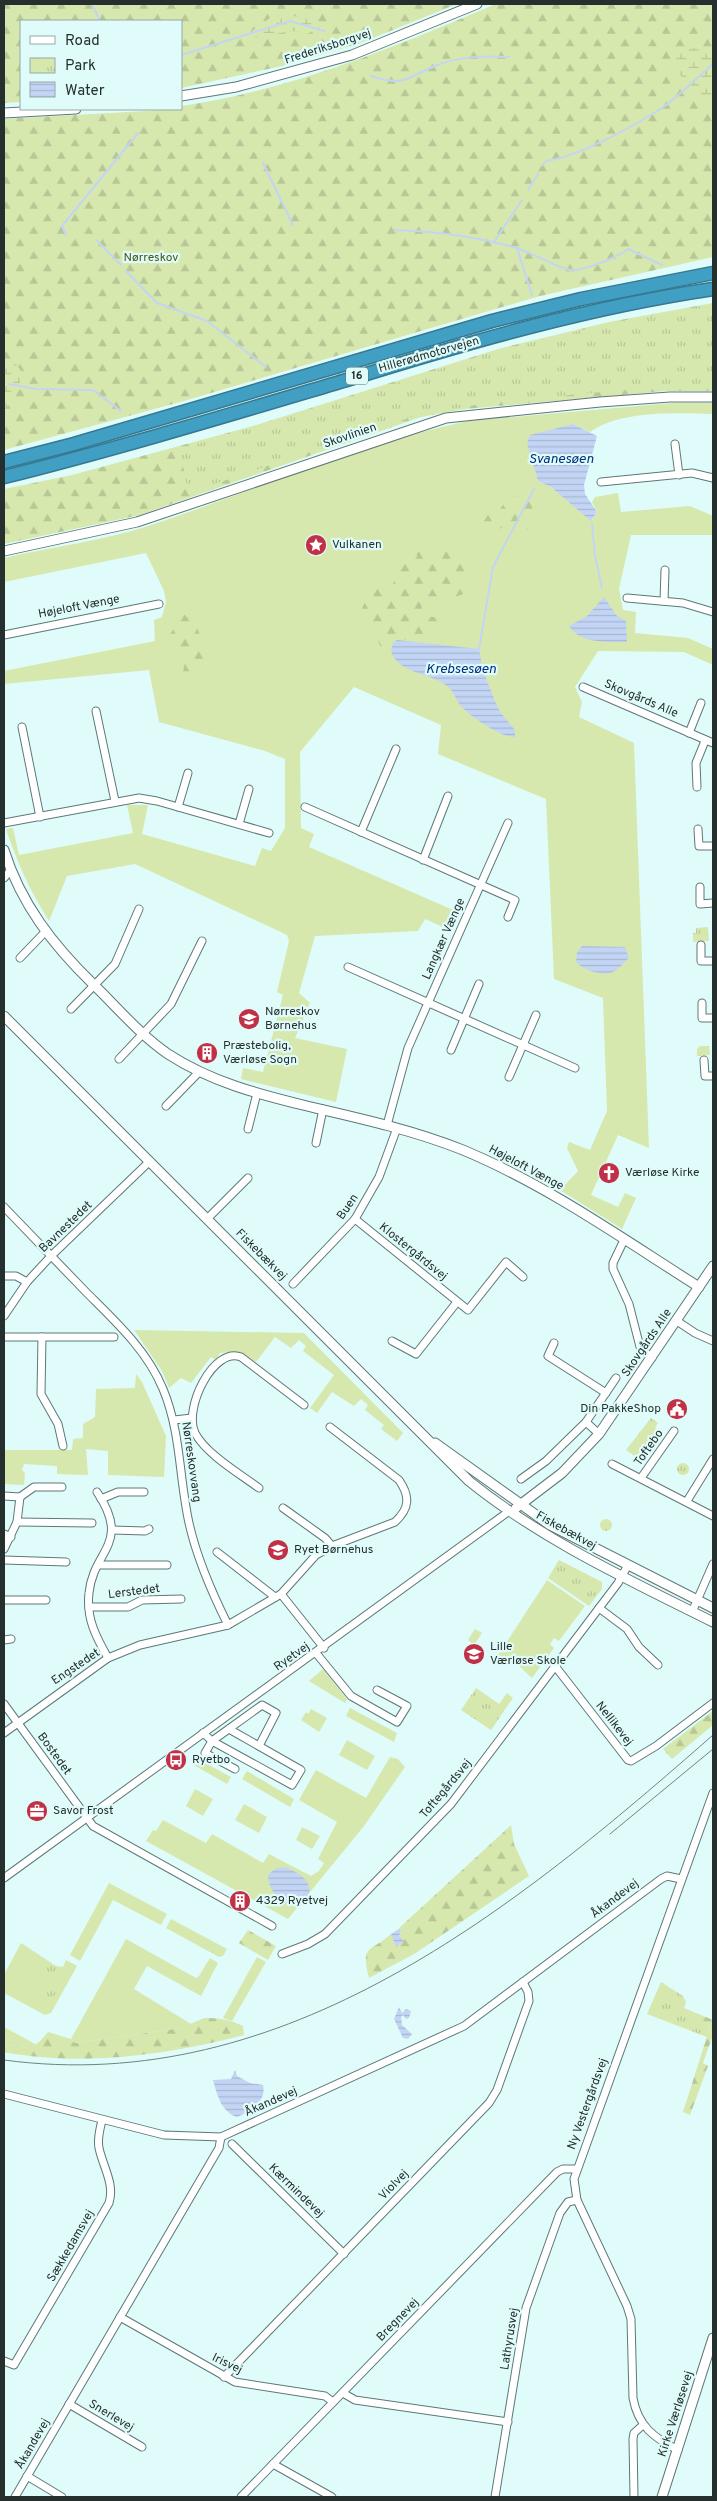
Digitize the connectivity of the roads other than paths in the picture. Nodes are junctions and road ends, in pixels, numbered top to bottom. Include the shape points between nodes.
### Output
1 (477, 4) edge
2 (182, 96) edge
3 (58, 110) edge
4 (4, 113) edge
5 (713, 273) edge
6 (713, 288) edge
7 (713, 397) edge
8 (675, 444) dead end
9 (4, 462) edge
10 (679, 474) junction
11 (4, 477) edge
12 (713, 478) edge
13 (601, 482) dead end
14 (4, 551) edge
15 (665, 570) dead end
16 (626, 598) dead end
17 (664, 601) junction
18 (159, 604) dead end
19 (713, 612) edge
20 (4, 635) edge
21 (583, 687) dead end
22 (701, 703) dead end
23 (96, 711) dead end
24 (22, 727) dead end
25 (689, 733) junction
26 (705, 741) junction
27 (713, 743) edge
28 (396, 749) dead end
29 (188, 772) dead end
30 (697, 787) dead end
31 (249, 789) dead end
32 (448, 796) dead end
33 (115, 801) junction
34 (178, 807) junction
35 (305, 807) dead end
36 (40, 817) junction
37 (4, 823) edge
38 (508, 823) dead end
39 (239, 824) junction
40 (698, 829) dead end
41 (360, 832) junction
42 (269, 833) dead end
43 (713, 846) edge
44 (4, 850) edge
45 (423, 860) junction
46 (11, 870) junction
47 (4, 878) edge
48 (480, 884) junction
49 (700, 888) dead end
50 (713, 903) edge
51 (139, 909) dead end
52 (508, 918) dead end
53 (45, 932) junction
54 (202, 941) dead end
55 (701, 945) dead end
56 (20, 958) dead end
57 (713, 961) edge
58 (348, 967) dead end
59 (479, 984) dead end
60 (94, 985) junction
61 (429, 1003) junction
62 (702, 1003) dead end
63 (71, 1009) dead end
64 (536, 1014) dead end
65 (4, 1016) edge
66 (713, 1018) edge
67 (464, 1019) junction
68 (144, 1034) junction
69 (523, 1045) junction
70 (451, 1050) dead end
71 (119, 1058) dead end
72 (704, 1060) dead end
73 (575, 1068) dead end
74 (199, 1072) junction
75 (713, 1076) edge
76 (509, 1077) dead end
77 (257, 1093) junction
78 (166, 1106) dead end
79 (322, 1109) junction
80 (387, 1126) junction
81 (248, 1128) dead end
82 (397, 1128) junction
83 (316, 1143) dead end
84 (150, 1160) junction
85 (248, 1178) dead end
86 (4, 1207) edge
87 (355, 1218) junction
88 (207, 1219) junction
89 (624, 1240) junction
90 (51, 1256) junction
91 (713, 1266) edge
92 (4, 1276) edge
93 (523, 1276) dead end
94 (28, 1282) junction
95 (293, 1284) dead end
96 (700, 1287) junction
97 (457, 1302) junction
98 (4, 1316) edge
99 (677, 1321) junction
100 (4, 1337) edge
101 (42, 1337) junction
102 (114, 1337) dead end
103 (713, 1340) edge
104 (392, 1341) dead end
105 (554, 1343) dead end
106 (652, 1358) junction
107 (616, 1378) dead end
108 (606, 1393) junction
109 (304, 1405) dead end
110 (192, 1418) junction
111 (174, 1420) junction
112 (586, 1422) junction
113 (330, 1427) dead end
114 (674, 1430) dead end
115 (599, 1434) junction
116 (425, 1436) junction
117 (63, 1446) dead end
118 (713, 1459) edge
119 (612, 1464) dead end
120 (641, 1478) junction
121 (521, 1479) dead end
122 (62, 1487) dead end
123 (259, 1488) dead end
124 (97, 1492) dead end
125 (144, 1492) dead end
126 (4, 1496) edge
127 (20, 1496) junction
128 (101, 1499) junction
129 (687, 1501) junction
130 (520, 1506) junction
131 (284, 1508) dead end
132 (508, 1512) junction
133 (713, 1516) edge
134 (17, 1522) junction
135 (92, 1524) dead end
136 (149, 1529) dead end
137 (112, 1530) junction
138 (4, 1534) edge
139 (11, 1537) junction
140 (332, 1546) junction
141 (4, 1549) edge
142 (217, 1552) dead end
143 (4, 1560) edge
144 (66, 1562) dead end
145 (713, 1564) edge
146 (99, 1565) junction
147 (167, 1565) dead end
148 (628, 1565) junction
149 (622, 1576) junction
150 (278, 1596) junction
151 (4, 1600) edge
152 (46, 1600) dead end
153 (181, 1600) dead end
154 (698, 1600) junction
155 (89, 1607) junction
156 (599, 1608) junction
157 (713, 1608) edge
158 (692, 1612) junction
159 (713, 1622) edge
160 (228, 1625) junction
161 (324, 1648) junction
162 (316, 1653) junction
163 (108, 1658) junction
164 (658, 1665) dead end
165 (555, 1666) junction
166 (377, 1690) dead end
167 (713, 1702) edge
168 (4, 1704) edge
169 (17, 1723) junction
170 (229, 1729) junction
171 (4, 1733) edge
172 (203, 1733) junction
173 (212, 1741) junction
174 (259, 1746) junction
175 (235, 1769) dead end
176 (713, 1793) edge
177 (86, 1818) junction
178 (4, 1878) edge
179 (682, 1879) junction
180 (272, 1926) dead end
181 (282, 1954) dead end
182 (523, 1982) junction
183 (4, 2094) edge
184 (102, 2120) junction
185 (222, 2137) junction
186 (232, 2144) dead end
187 (576, 2169) junction
188 (577, 2200) junction
189 (344, 2254) junction
190 (120, 2317) junction
191 (713, 2338) edge
192 (711, 2352) edge
193 (4, 2360) edge
194 (224, 2377) junction
195 (343, 2393) junction
196 (333, 2402) junction
197 (69, 2404) junction
198 (508, 2422) junction
199 (643, 2425) junction
200 (142, 2447) dead end
201 (678, 2450) junction
202 (273, 2464) junction
203 (27, 2476) junction
204 (15, 2497) edge
205 (62, 2497) edge
206 (241, 2497) edge
207 (332, 2497) edge
208 (495, 2497) edge
209 (634, 2497) edge
210 (662, 2497) edge

1 - 2 street, Frederiksborgvej via 352,55 236,87
3 - 4 street
5 - 9 highway, Hillerødmotorvejen / 16 via 581,299 492,321
6 - 11 highway, Hillerødmotorvejen / 16 via 584,313 496,336 80,458
7 - 14 street, Skovlinien via 600,402 446,418 137,522
8 - 10 street
10 - 12 street via 692,473
10 - 13 street
15 - 17 street
16 - 17 street
17 - 19 street via 696,605
18 - 20 street, Højeloft Vænge
21 - 25 street, Skovgårds Alle
22 - 25 street, Skovgårds Alle
23 - 33 street
24 - 36 street
25 - 26 street, Skovgårds Alle
26 - 27 street, Skovgårds Alle
26 - 30 street via 696,763
28 - 41 street
29 - 34 street
31 - 39 street
32 - 45 street
33 - 34 street via 139,798
33 - 36 street
34 - 39 street
35 - 41 street
36 - 37 street
38 - 48 street, Langkær Vænge
39 - 42 street
40 - 43 street via 699,846
41 - 45 street
44 - 46 street, Højeloft Vænge
45 - 48 street
46 - 47 street
46 - 53 street, Højeloft Vænge
48 - 52 street via 515,900
48 - 61 street, Langkær Vænge
49 - 50 street via 700,904
51 - 60 street via 114,964
53 - 56 street
53 - 60 street, Højeloft Vænge
54 - 68 street via 171,1004
55 - 57 street via 701,961
58 - 61 street
59 - 67 street
60 - 63 street
60 - 68 street, Højeloft Vænge
61 - 67 street
61 - 80 street, Langkær Vænge via 408,1048
62 - 66 street via 702,1018
64 - 69 street
65 - 84 street, Fiskebækvej
67 - 69 street
67 - 70 street
68 - 71 street
68 - 74 street, Højeloft Vænge via 167,1053
69 - 73 street
69 - 76 street
72 - 75 street via 705,1076
74 - 77 street, Højeloft Vænge
74 - 78 street
77 - 79 street, Højeloft Vænge
77 - 81 street
79 - 80 street, Højeloft Vænge
79 - 83 street
80 - 82 street, Højeloft Vænge
82 - 87 street, Buen via 379,1177
82 - 89 street, Højeloft Vænge via 486,1160 540,1187
84 - 88 street, Fiskebækvej
84 - 90 street, Bavnestedet
85 - 88 street
86 - 90 street, Nørreskovvang
87 - 95 street, Buen
87 - 97 street, Klostergårdsvej
88 - 116 street, Fiskebækvej
89 - 96 street, Højeloft Vænge
89 - 106 street via 612,1269 629,1304 640,1347
90 - 94 street, Bavnestedet
90 - 111 street, Nørreskovvang via 148,1359
91 - 96 street, Skovgårds Alle
92 - 94 street via 16,1276
93 - 97 street via 506,1262 468,1310
94 - 98 street, Bavnestedet
96 - 99 street, Skovgårds Alle
97 - 104 street via 416,1354
99 - 103 street
99 - 106 street, Skovgårds Alle
100 - 101 street
101 - 102 street
101 - 117 street via 41,1394 58,1424
105 - 108 street via 548,1356
106 - 115 street, Skovgårds Alle
107 - 108 street, Skovgårds Alle
108 - 112 street, Skovgårds Alle
109 - 110 street via 235,1355 220,1360 196,1392
110 - 111 street
110 - 123 street via 194,1431 203,1445
111 - 160 street, Nørreskovvang via 189,1524 203,1570
112 - 115 street
112 - 121 street, Skovgårds Alle via 546,1461
113 - 140 street, Engstedet via 399,1480 408,1500 402,1516 395,1522
114 - 120 street, Toftebo
115 - 130 street, Skovgårds Alle via 562,1473
116 - 130 street, Fiskebækvej
116 - 132 street, Fiskebækvej via 450,1464
118 - 129 street
119 - 120 street, Toftebo
120 - 129 street, Toftebo
122 - 127 street via 34,1487
124 - 128 street
125 - 128 street via 118,1492
126 - 127 street
127 - 134 street
128 - 137 street
129 - 133 street, Toftebo
130 - 132 street, Skovgårds Alle
130 - 148 street, Fiskebækvej via 550,1526
131 - 140 street
132 - 149 street, Fiskebækvej
132 - 161 street, Ryetvej
134 - 135 street
134 - 139 street
136 - 137 street
137 - 146 street, Lerstedet
138 - 139 street
139 - 141 street
140 - 150 street, Engstedet via 316,1555
142 - 150 street
143 - 144 street
145 - 154 street
146 - 147 street, Lerstedet
146 - 155 street, Lerstedet via 92,1579
148 - 149 street, Toftegårdsvej
148 - 154 street, Fiskebækvej
149 - 156 street, Toftegårdsvej
149 - 158 street, Fiskebækvej
150 - 160 street, Engstedet
150 - 161 street
151 - 152 street
153 - 155 street, Lerstedet via 142,1600 128,1607
154 - 157 street, Fiskebækvej
154 - 158 street
155 - 163 street, Lerstedet via 93,1631
156 - 164 street via 626,1629
156 - 165 street, Toftegårdsvej
158 - 159 street, Fiskebækvej
160 - 163 street, Engstedet via 140,1645
161 - 162 street, Ryetvej
162 - 166 street via 351,1696 397,1722 407,1706
162 - 172 street, Ryetvej
163 - 169 street, Engstedet
165 - 167 street, Nellikevej via 626,1758 632,1761
165 - 181 street, Toftegårdsvej via 441,1815 325,1934
168 - 169 street, Bostedet
169 - 171 street, Engstedet
169 - 177 street, Bostedet
170 - 173 street
170 - 174 street
170 - 174 street via 262,1705 276,1713
172 - 173 street
172 - 177 street, Ryetvej
173 - 174 street via 292,1785 301,1770
173 - 175 street via 205,1752
176 - 179 street, Ny Vestergårdsvej
177 - 178 street, Ryetvej
177 - 180 street via 93,1826
179 - 182 street, Åkandevej via 666,1876 661,1879
179 - 187 street, Ny Vestergårdsvej
182 - 185 street, Åkandevej via 464,2026
182 - 189 street, Violvej via 529,2002 489,2104
183 - 184 street
184 - 185 street via 164,2136
184 - 193 street, Sækkedamsvej via 98,2138 111,2186 109,2203 14,2365
185 - 190 street, Åkandevej via 219,2148
186 - 189 street, Kærmindevej
187 - 188 street, Ny Vestergårdsvej
187 - 195 street, Bregnevej via 557,2172
188 - 198 street, Lathyrusvej via 568,2202 560,2213 526,2308
188 - 199 street, Ny Vestergårdsvej via 628,2306 633,2398 635,2411
189 - 194 street, Violvej
190 - 194 street, Irisvej
190 - 197 street, Åkandevej
191 - 192 street, Kirke Værløsevej
192 - 201 street, Kirke Værløsevej
194 - 196 street, Irisvej via 235,2382 325,2396
195 - 196 street, Bregnevej
195 - 198 street via 355,2400
196 - 202 street, Bregnevej
197 - 200 street, Snerlevej
197 - 203 street, Åkandevej
198 - 208 street, Lathyrusvej
199 - 201 street, Ny Vestergårdsvej via 656,2438
199 - 209 street via 634,2433 633,2439
201 - 210 street, Kirke Værløsevej
202 - 206 street, Bregnevej
202 - 207 street
203 - 204 street, Åkandevej
203 - 205 street

